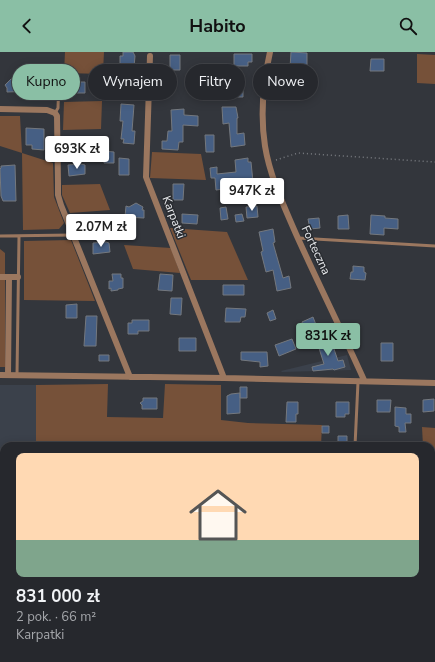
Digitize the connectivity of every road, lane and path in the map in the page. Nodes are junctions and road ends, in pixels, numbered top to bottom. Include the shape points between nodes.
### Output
1 (270, 52) edge
2 (150, 56) dead end
3 (58, 100) edge
4 (0, 109) edge
5 (55, 113) junction
6 (268, 162) junction
7 (435, 162) edge
8 (73, 235) junction
9 (0, 236) edge
10 (19, 236) junction
11 (298, 238) junction
12 (435, 246) edge
13 (0, 277) edge
14 (9, 277) junction
15 (18, 277) junction
16 (8, 375) junction
17 (17, 375) junction
18 (0, 376) edge
19 (130, 377) junction
20 (224, 378) junction
21 (361, 380) junction
22 (435, 383) edge
23 (355, 442) edge

1 - 6 street, Forteczna via 262,108
2 - 20 street, Karpatki via 146,177
3 - 5 lane
4 - 5 street via 47,110
5 - 8 street via 58,195
6 - 7 path via 298,152
6 - 11 street, Forteczna
8 - 10 lane
8 - 19 street
9 - 10 lane
10 - 15 lane
11 - 12 lane
11 - 21 street, Forteczna
13 - 14 street
14 - 15 street
14 - 16 street
15 - 17 lane
16 - 17 street
16 - 18 street
17 - 19 street
19 - 20 street
20 - 21 street
21 - 22 street
21 - 23 lane, Forteczna

